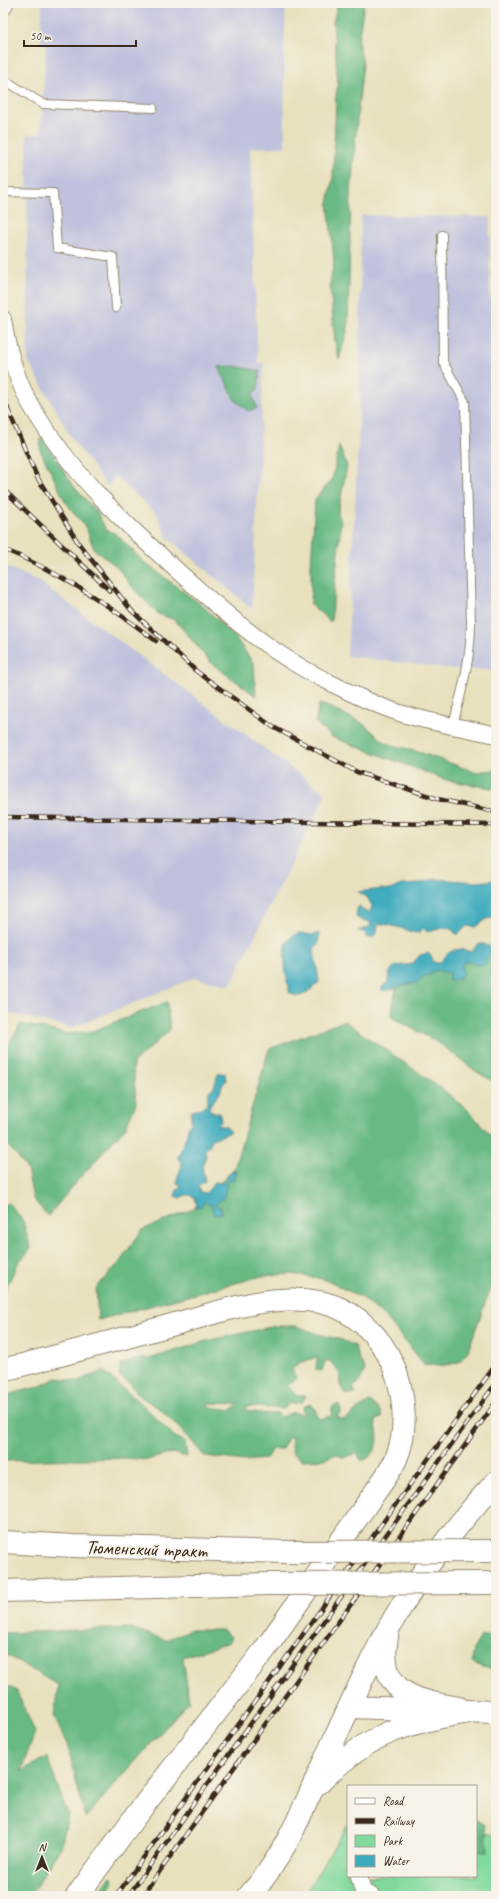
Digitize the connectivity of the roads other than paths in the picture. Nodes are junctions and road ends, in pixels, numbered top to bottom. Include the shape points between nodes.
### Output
1 (5, 3) edge
2 (3, 8) edge
3 (3, 79) edge
4 (153, 108) dead end
5 (3, 192) edge
6 (442, 234) dead end
7 (116, 308) dead end
8 (3, 319) edge
9 (453, 725) junction
10 (496, 735) edge
11 (3, 1370) edge
12 (496, 1482) edge
13 (3, 1542) edge
14 (496, 1551) edge
15 (496, 1583) edge
16 (8, 1592) edge
17 (389, 1627) junction
18 (350, 1707) junction
19 (486, 1712) edge
20 (311, 1791) junction
21 (359, 1877) edge
22 (77, 1896) edge
23 (249, 1896) edge
24 (372, 1896) edge

1 - 2 street
3 - 4 lane via 43,104
5 - 7 lane via 53,193 57,248 113,258
6 - 9 lane via 443,362 465,402 471,623 467,669
8 - 9 street via 16,373 44,426 71,463 135,533 215,604 289,661 358,696 402,714
9 - 10 street
11 - 22 main road via 250,1304 298,1299 322,1302 345,1311 360,1321 375,1335 388,1353 402,1394 401,1438 396,1459 385,1478 266,1648
12 - 17 main road via 480,1499 418,1581
13 - 14 main road, Тюменский тракт, bridge via 289,1552
15 - 16 main road, Тюменский тракт, bridge via 271,1584
17 - 18 main road
17 - 19 main road via 384,1652 386,1669 394,1683 409,1695 430,1703
18 - 19 main road
18 - 20 main road
19 - 20 main road via 434,1718 391,1730 350,1754
20 - 23 main road via 284,1848
21 - 24 street via 363,1892

